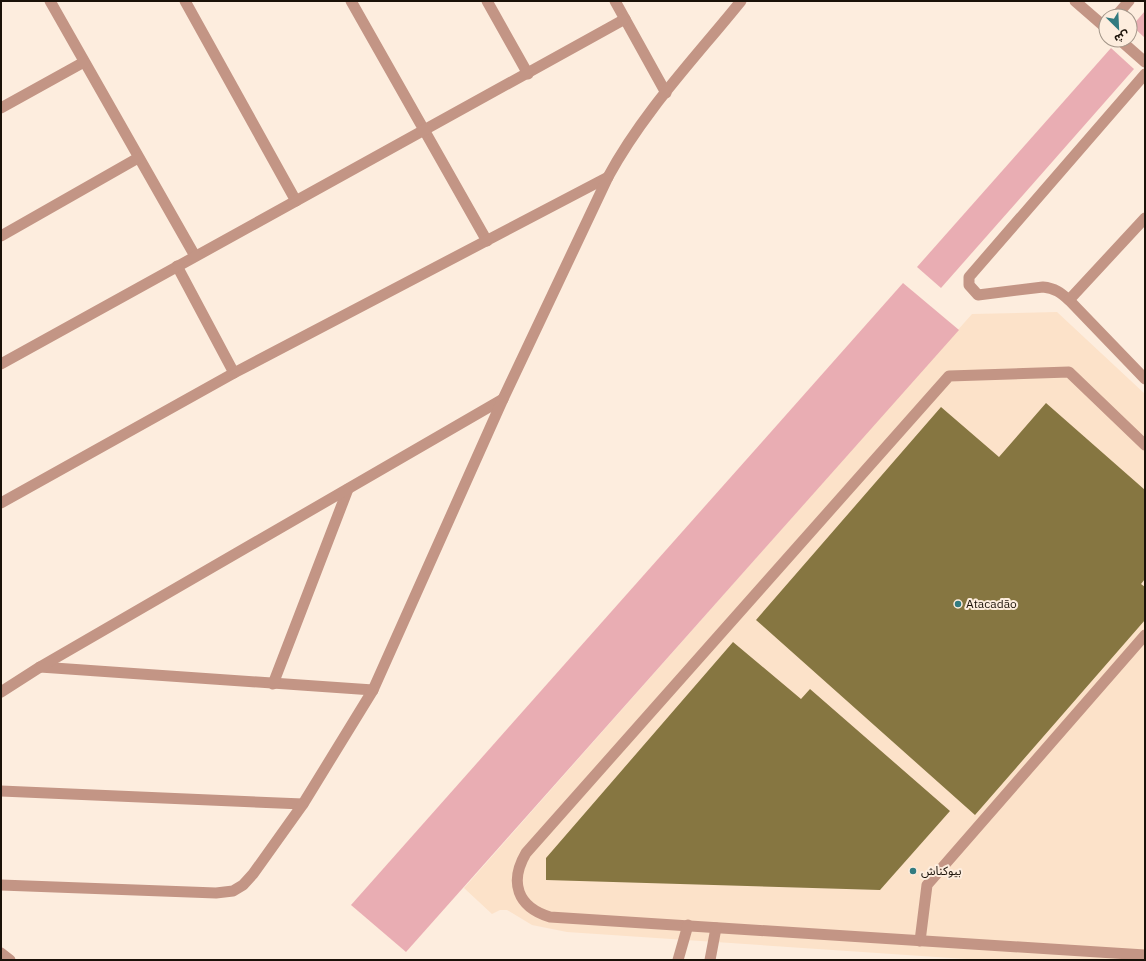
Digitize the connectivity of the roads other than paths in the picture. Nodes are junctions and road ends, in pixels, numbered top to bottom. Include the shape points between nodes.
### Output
1 (50, 1) edge
2 (185, 1) edge
3 (351, 1) edge
4 (487, 1) edge
5 (615, 1) edge
6 (741, 1) edge
7 (1075, 1) edge
8 (625, 19) junction
9 (1098, 20) edge
10 (1129, 48) edge
11 (84, 62) junction
12 (1145, 62) edge
13 (528, 74) junction
14 (1145, 74) edge
15 (666, 93) junction
16 (1, 108) edge
17 (424, 131) junction
18 (138, 158) junction
19 (608, 177) junction
20 (296, 201) junction
21 (1145, 218) edge
22 (1, 236) edge
23 (486, 241) junction
24 (195, 256) junction
25 (177, 266) junction
26 (1070, 300) junction
27 (1, 364) edge
28 (234, 373) junction
29 (1145, 379) edge
30 (504, 399) junction
31 (1145, 445) edge
32 (348, 489) junction
33 (1, 502) edge
34 (1145, 635) edge
35 (40, 667) junction
36 (273, 684) junction
37 (372, 690) junction
38 (1, 692) edge
39 (1, 792) edge
40 (303, 804) junction
41 (1, 885) edge
42 (688, 926) junction
43 (716, 928) junction
44 (920, 941) junction
45 (1, 953) edge
46 (1145, 955) edge
47 (10, 960) edge
48 (678, 960) edge
49 (710, 960) edge

1 - 11 street
2 - 20 street
3 - 17 street
4 - 13 street
5 - 8 street
6 - 15 street
7 - 9 street
8 - 13 street
8 - 15 street
10 - 12 street
11 - 16 street
11 - 18 street
13 - 17 street
14 - 26 street via 969,277 969,285 978,295 1044,287 1052,288
15 - 19 street via 621,152
17 - 20 street
17 - 23 street
18 - 22 street
18 - 24 street
19 - 23 street
19 - 30 street
20 - 24 street
21 - 26 street
23 - 28 street
24 - 25 street
25 - 27 street
25 - 28 street
26 - 29 street
28 - 33 street
30 - 32 street
30 - 37 street
31 - 42 street via 1069,372 949,376 526,853 520,864 517,875 520,893 529,907 539,913 550,917
32 - 35 street
32 - 36 street
34 - 44 street via 927,885
35 - 36 street
35 - 38 street
36 - 37 street
37 - 40 street
39 - 40 street
40 - 41 street via 253,874 233,891 216,893
42 - 43 street
42 - 48 street
43 - 44 street
43 - 49 street
44 - 46 street
45 - 47 street

